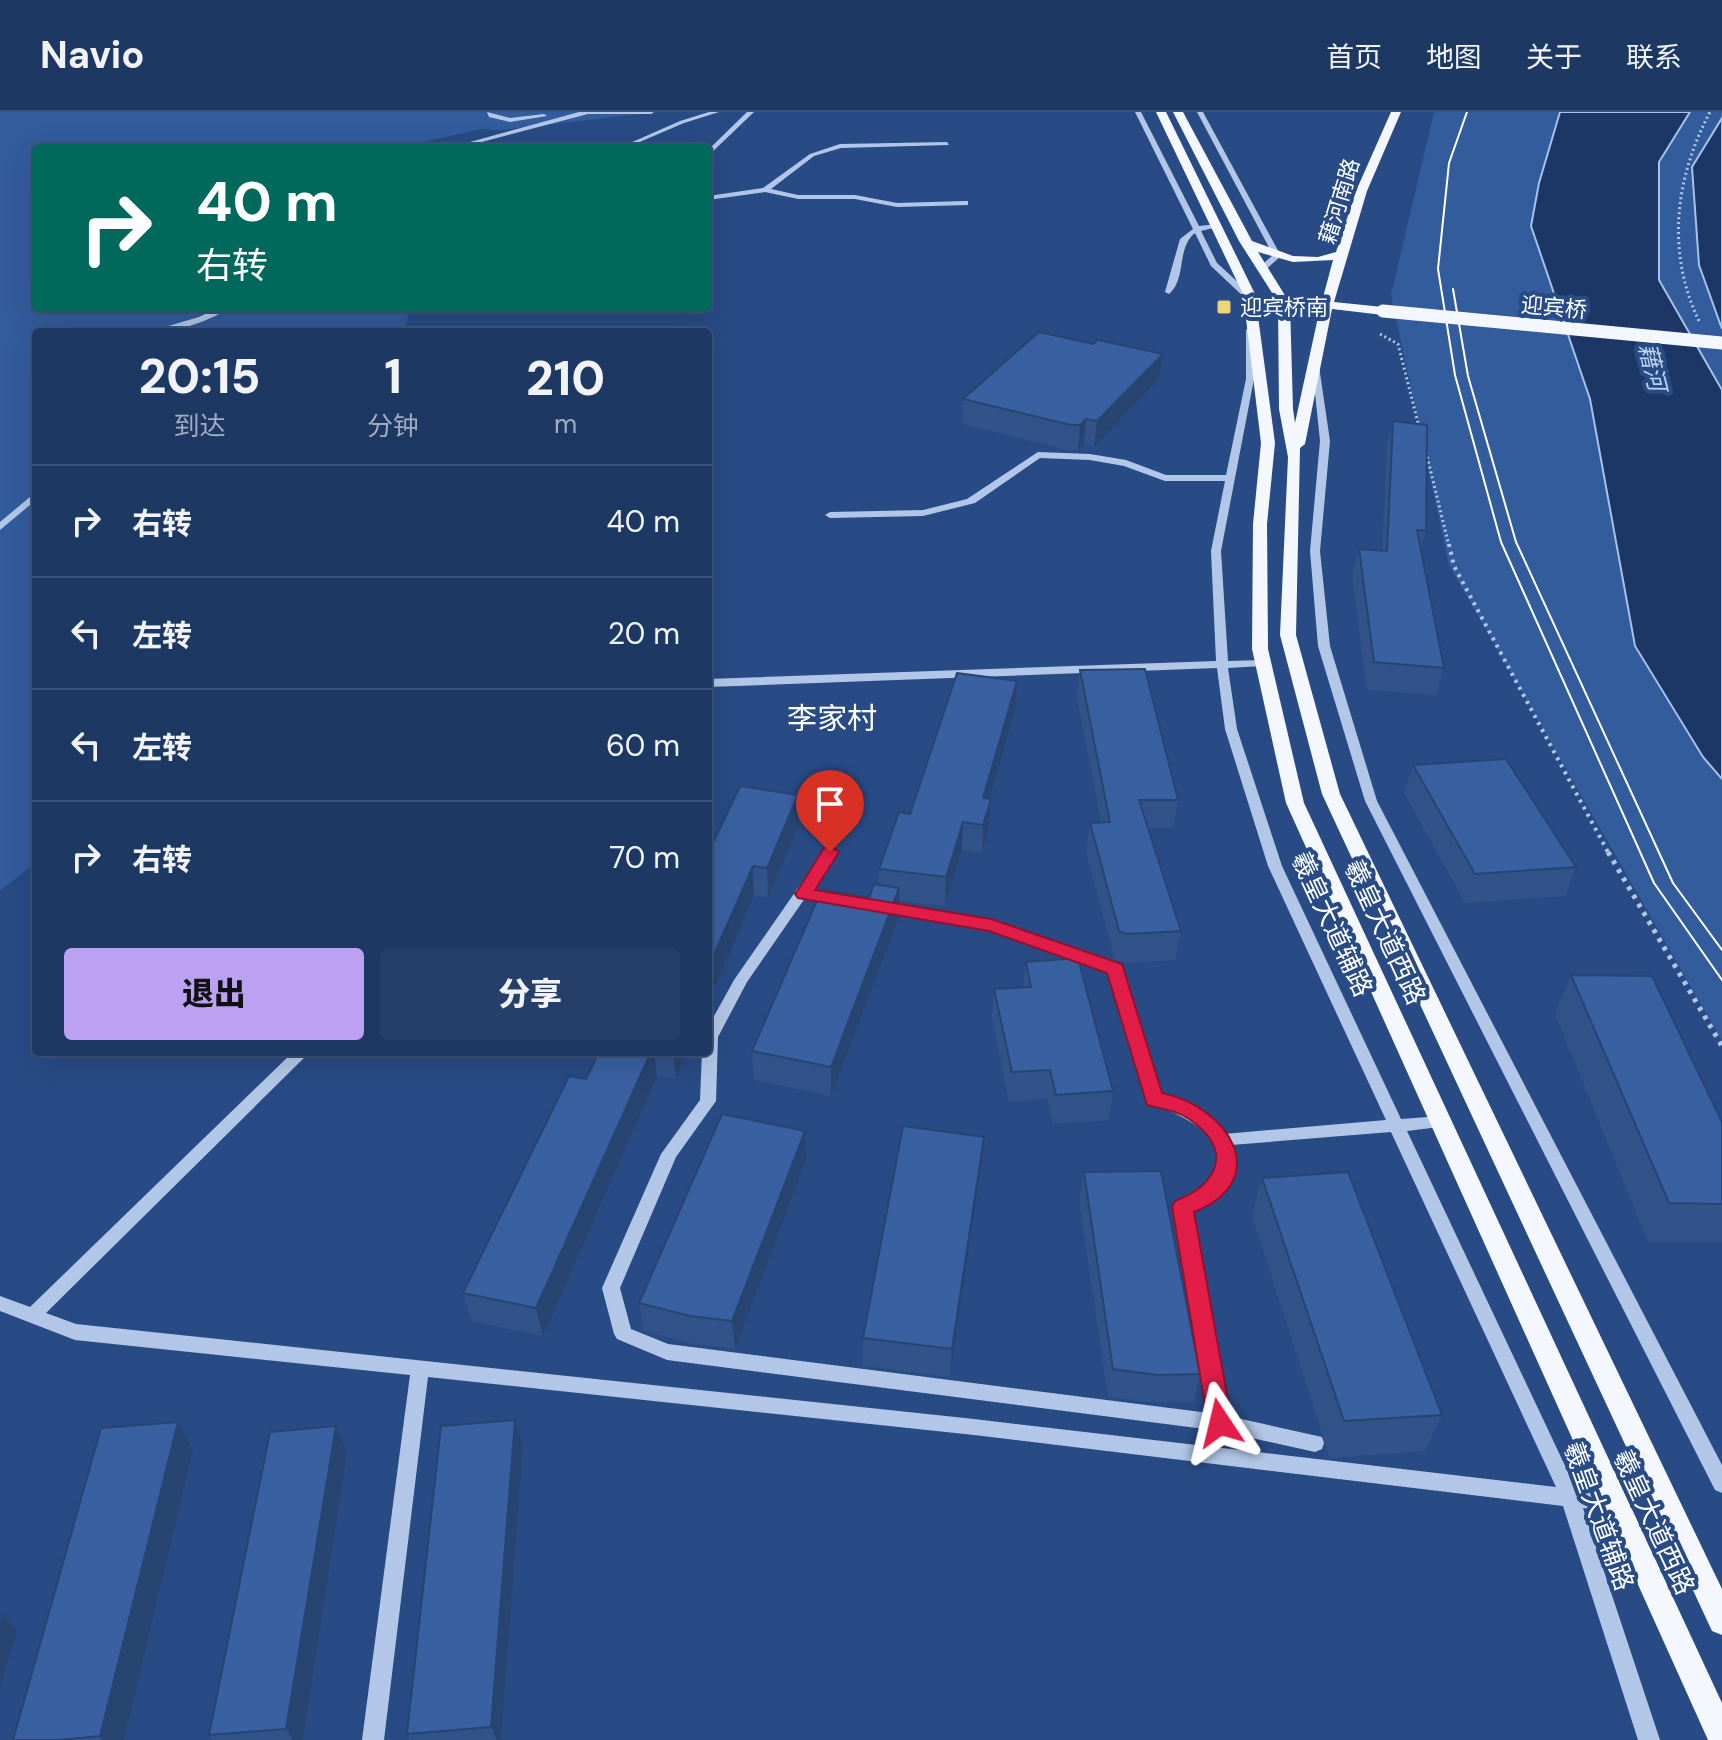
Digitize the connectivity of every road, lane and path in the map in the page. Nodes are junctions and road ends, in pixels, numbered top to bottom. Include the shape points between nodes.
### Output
1 (490, 112) edge
2 (568, 112) edge
3 (588, 112) edge
4 (651, 112) edge
5 (716, 112) edge
6 (751, 112) edge
7 (1138, 112) edge
8 (1161, 112) edge
9 (1178, 112) edge
10 (1200, 112) edge
11 (1396, 112) edge
12 (1710, 112) edge
13 (633, 143) dead end
14 (466, 144) edge
15 (947, 144) dead end
16 (712, 150) edge
17 (765, 190) junction
18 (712, 197) edge
19 (965, 203) dead end
20 (1196, 226) junction
21 (1217, 226) junction
22 (1244, 241) junction
23 (1343, 253) junction
24 (1277, 256) junction
25 (1261, 269) junction
26 (1169, 292) dead end
27 (1249, 294) junction
28 (1284, 302) junction
29 (1327, 305) junction
30 (217, 312) edge
31 (1702, 326) dead end
32 (167, 328) edge
33 (1374, 331) dead end
34 (1722, 343) edge
35 (1314, 357) junction
36 (1421, 433) edge
37 (1424, 447) edge
38 (1295, 457) junction
39 (1229, 478) junction
40 (32, 499) edge
41 (830, 515) dead end
42 (0, 527) edge
43 (1263, 663) junction
44 (1222, 665) junction
45 (712, 683) edge
46 (830, 852) dead end
47 (866, 904) edge
48 (712, 1033) edge
49 (1722, 1046) edge
50 (298, 1056) edge
51 (709, 1056) edge
52 (1441, 1122) junction
53 (1397, 1126) junction
54 (1221, 1140) junction
55 (0, 1303) edge
56 (33, 1315) junction
57 (420, 1369) junction
58 (1220, 1423) junction
59 (1315, 1443) dead end
60 (1722, 1484) edge
61 (1570, 1497) junction
62 (1615, 1503) junction
63 (1722, 1621) edge
64 (1722, 1737) edge
65 (373, 1740) edge
66 (1649, 1740) edge

1 - 2 street via 510,120
3 - 4 street
3 - 14 street
5 - 13 street
6 - 16 street
7 - 20 street
8 - 21 main road, 羲皇大道西路
9 - 22 main road
10 - 24 street
11 - 23 main road, 藉河南路 via 1374,154
12 - 31 path via 1688,160 1678,202 1681,269
15 - 17 street via 840,146 812,155
17 - 18 street
17 - 19 street via 897,205
20 - 21 street
20 - 26 street via 1183,238
20 - 27 street via 1214,264
21 - 27 main road, 羲皇大道西路
22 - 24 main road
22 - 25 main road
23 - 24 main road via 1307,260
23 - 29 main road, 藉河南路
24 - 25 street
25 - 28 main road
27 - 28 main road, 迎宾桥
27 - 39 street, 羲皇大道辅路 via 1250,379
27 - 43 main road, 羲皇大道西路 via 1268,443 1260,524
28 - 29 main road, 迎宾桥
28 - 38 main road, 羲皇大道西路 via 1286,409
29 - 34 main road, 迎宾桥, bridge
29 - 35 main road, 藉河南路
30 - 32 street
33 - 36 path via 1398,344
35 - 38 main road, 藉河南路
35 - 60 street via 1325,441 1315,551 1324,646 1371,801
37 - 49 path via 1454,566 1623,880
38 - 63 main road, 羲皇大道西路 via 1288,635 1331,794
39 - 41 street via 1165,478 1126,463 1038,455 971,501 923,513
39 - 44 street, 羲皇大道辅路 via 1216,551
40 - 42 street
43 - 44 street
43 - 52 main road, 羲皇大道西路 via 1295,803
44 - 45 street
44 - 53 street, 羲皇大道辅路 via 1231,729 1275,866
46 - 48 street via 812,895 741,980
47 - 54 street via 991,925 1116,969 1154,1099 1194,1112
50 - 56 street
51 - 58 street via 708,1101 669,1154 611,1288 623,1334 667,1352
52 - 53 street
52 - 62 main road, 羲皇大道西路
53 - 54 street
53 - 61 street, 羲皇大道辅路
54 - 58 street via 1225,1165 1216,1188 1183,1207
55 - 56 street
56 - 57 street via 75,1332
57 - 61 street
57 - 65 street
58 - 59 street
61 - 62 street
61 - 66 street, 羲皇大道辅路
62 - 64 main road, 羲皇大道西路

